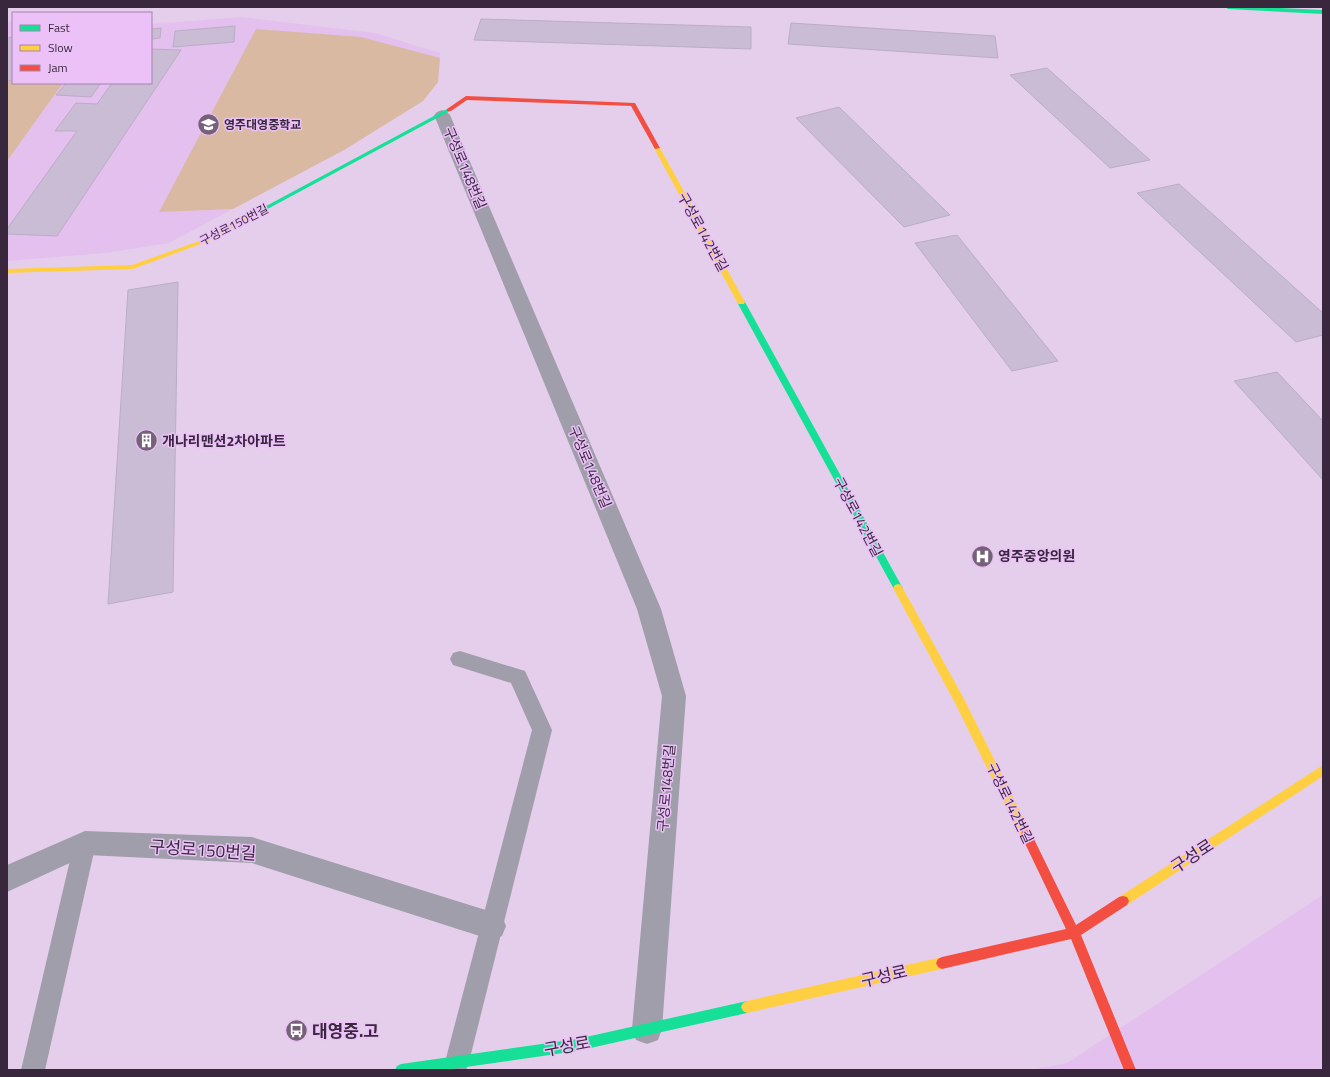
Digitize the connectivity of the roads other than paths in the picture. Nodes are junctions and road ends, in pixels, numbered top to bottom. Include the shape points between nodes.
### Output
1 (1228, 7) edge
2 (1323, 12) edge
3 (633, 104) joint
4 (442, 115) junction
5 (7, 271) edge
6 (460, 659) dead end
7 (1323, 770) edge
8 (85, 844) junction
9 (7, 879) edge
10 (492, 926) junction
11 (1074, 933) junction
12 (647, 1029) junction
13 (457, 1062) junction
14 (33, 1070) edge
15 (401, 1070) edge
16 (1130, 1070) edge

1 - 2 street
3 - 4 street, 구성로148번길 via 466,98
3 - 11 street, 구성로142번길 via 958,700
4 - 5 street, 구성로150번길 via 204,241 133,267
4 - 12 street, 구성로148번길 via 649,608 674,696
6 - 10 lane via 518,677 542,730
7 - 11 street, 구성로
8 - 9 street, 구성로150번길
8 - 10 street, 구성로150번길 via 252,850
8 - 14 lane
10 - 13 lane
11 - 12 street, 구성로
11 - 16 street, 구성로142번길
12 - 13 street, 구성로 via 577,1045
13 - 15 street, 구성로

